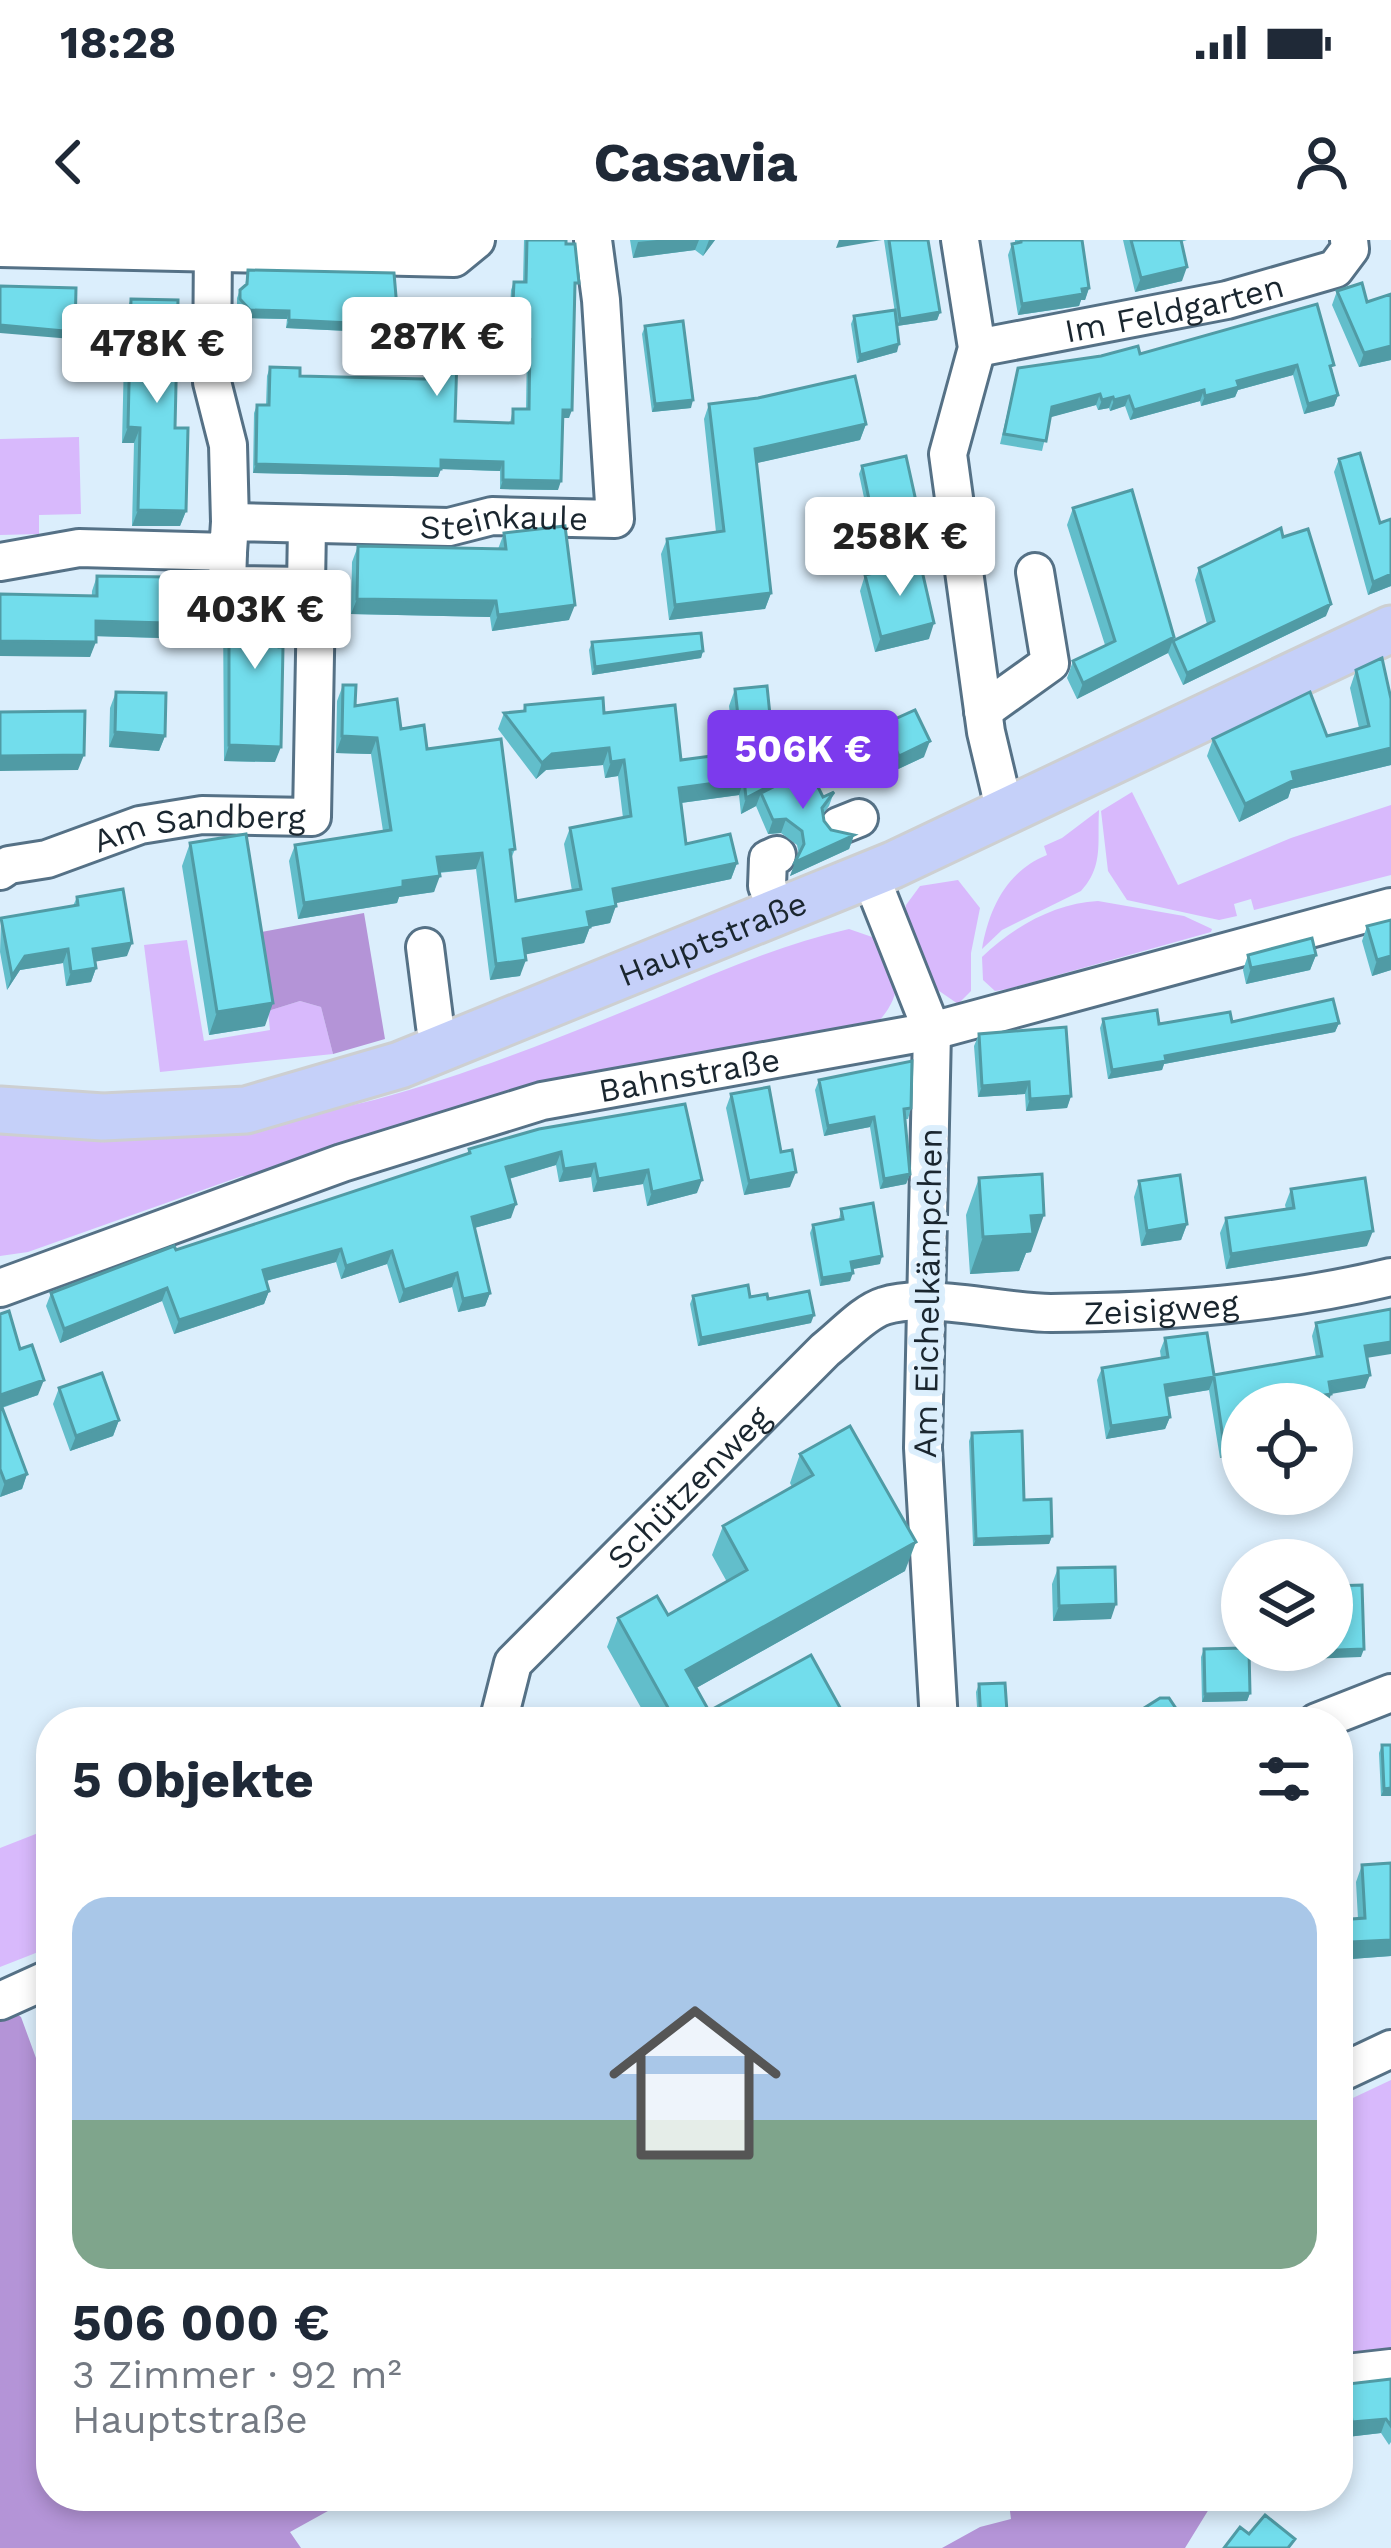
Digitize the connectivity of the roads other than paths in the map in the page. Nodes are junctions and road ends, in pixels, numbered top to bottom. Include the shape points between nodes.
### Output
1 (476, 240) edge
2 (593, 240) edge
3 (960, 240) edge
4 (1349, 240) edge
5 (213, 245) edge
6 (0, 248) edge
7 (972, 359) junction
8 (307, 526) junction
9 (229, 537) junction
10 (0, 562) edge
11 (1035, 572) dead end
12 (306, 586) junction
13 (1391, 629) edge
14 (983, 711) junction
15 (1005, 812) junction
16 (777, 855) dead end
17 (0, 871) edge
18 (869, 875) junction
19 (1391, 907) edge
20 (778, 913) junction
21 (425, 947) dead end
22 (932, 1031) junction
23 (444, 1048) junction
24 (0, 1110) edge
25 (1391, 1277) edge
26 (1, 1289) edge
27 (927, 1303) junction
28 (1391, 1693) edge
29 (502, 1707) edge
30 (938, 1707) edge
31 (1353, 1708) edge
32 (36, 1985) edge
33 (0, 2001) edge
34 (1391, 2049) edge
35 (1353, 2067) edge
36 (1391, 2368) edge
37 (1353, 2372) edge

1 - 5 street via 454,258
2 - 8 street, Steinkaule via 616,519
3 - 7 street
4 - 7 street, Im Feldgarten via 1335,269
5 - 6 street
5 - 9 street via 212,382 229,446
7 - 14 street via 948,454
8 - 9 street, Steinkaule
8 - 12 street, Am Sandberg
9 - 10 street, Steinkaule
9 - 12 street via 227,584
11 - 14 street via 1050,663
12 - 17 street, Am Sandberg via 316,601 312,817 202,815 140,825
13 - 15 main road, Hauptstraße
14 - 15 street
15 - 18 main road, Hauptstraße
16 - 20 street via 768,860 767,886
18 - 20 main road, Hauptstraße
18 - 22 street, Am Eichelkämpchen
19 - 22 street, Bahnstraße
20 - 23 main road, Hauptstraße
21 - 23 street
22 - 26 street, Bahnstraße via 542,1101 342,1163
22 - 27 street, Am Eichelkämpchen
23 - 24 main road, Hauptstraße via 246,1110 103,1117
25 - 27 street, Zeisigweg via 1184,1309 1046,1313
27 - 29 street, Schützenweg via 884,1306 825,1350 513,1663
27 - 30 street, Am Eichelkämpchen via 923,1448
28 - 31 street
32 - 33 street
34 - 35 street
36 - 37 street

